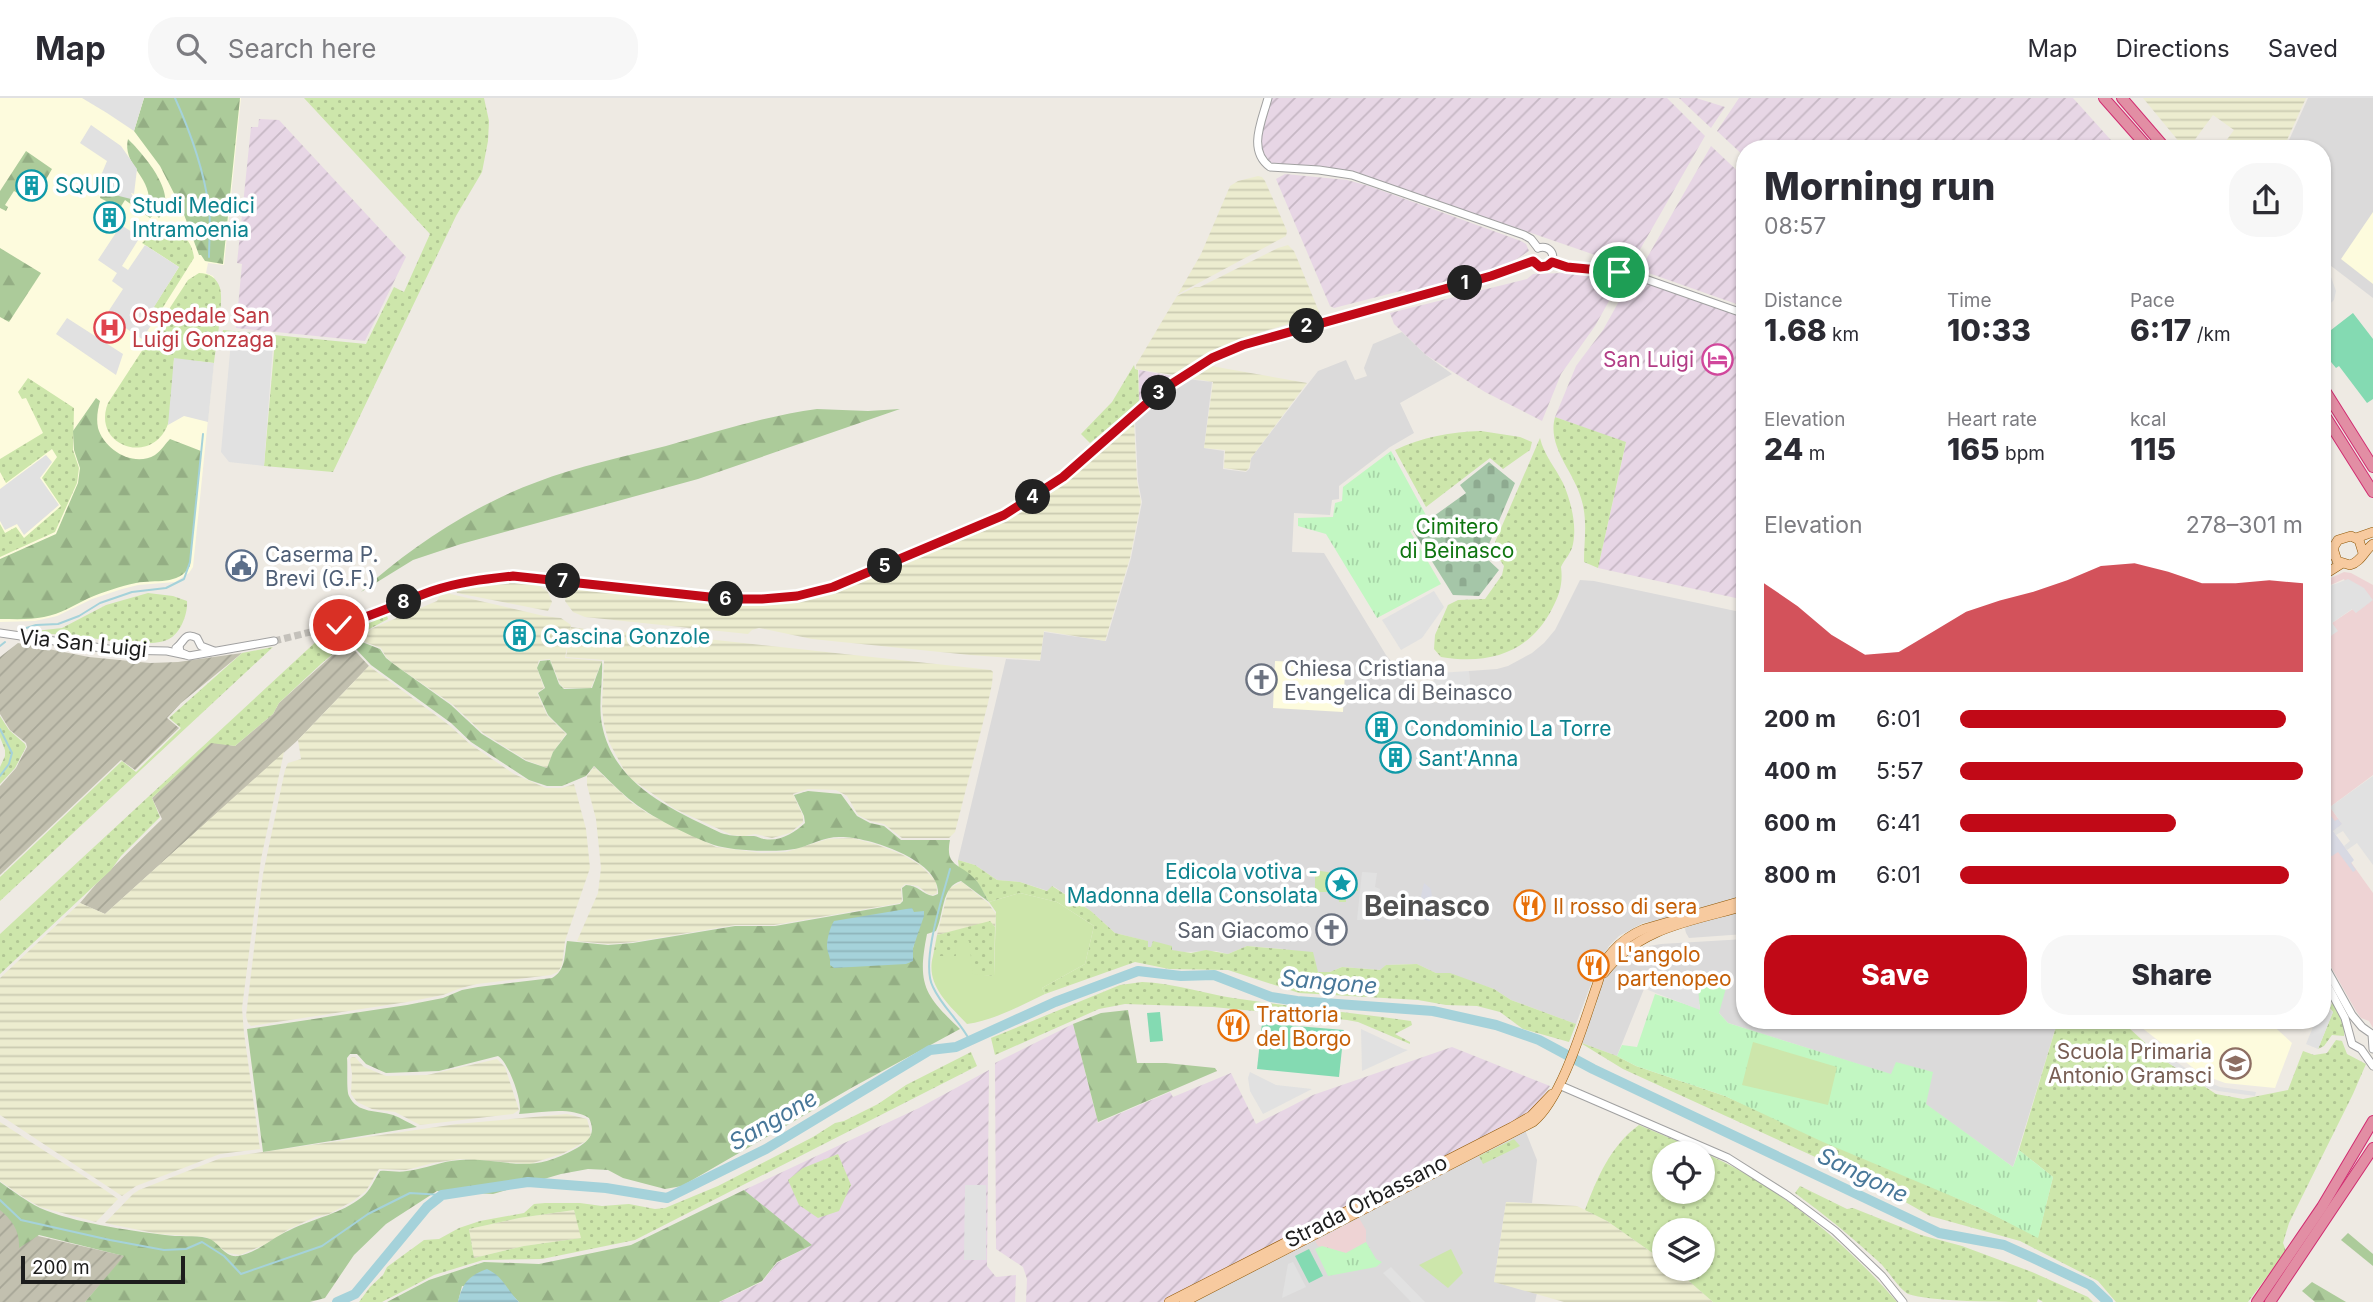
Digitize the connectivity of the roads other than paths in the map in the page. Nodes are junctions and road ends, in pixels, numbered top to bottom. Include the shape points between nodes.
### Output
1 (1268, 98) edge
2 (2104, 98) edge
3 (2122, 98) edge
4 (2141, 140) edge
5 (2158, 140) edge
6 (1538, 248) junction
7 (1533, 261) junction
8 (1552, 262) junction
9 (1736, 311) edge
10 (2331, 401) edge
11 (2331, 425) edge
12 (2351, 432) junction
13 (2373, 454) edge
14 (2373, 467) edge
15 (2373, 492) edge
16 (2373, 531) edge
17 (2356, 538) junction
18 (2373, 544) edge
19 (2333, 552) joint
20 (2363, 553) junction
21 (2341, 564) junction
22 (2331, 570) edge
23 (339, 625) tunnel mouth
24 (0, 633) edge
25 (274, 641) tunnel mouth
26 (179, 646) junction
27 (201, 646) junction
28 (167, 651) junction
29 (218, 652) junction
30 (198, 654) junction
31 (186, 655) junction
32 (1736, 903) edge
33 (1736, 909) edge
34 (2331, 977) edge
35 (1597, 984) junction
36 (2331, 990) edge
37 (2362, 1027) junction
38 (2351, 1036) junction
39 (2372, 1046) edge
40 (2361, 1049) junction
41 (2373, 1066) edge
42 (1559, 1084) junction
43 (2372, 1123) edge
44 (2373, 1148) edge
45 (1169, 1302) edge
46 (1184, 1302) edge
47 (1903, 1302) edge
48 (2257, 1302) edge
49 (2270, 1302) edge

1 - 6 street via 1257,145 1263,162 1274,169 1319,170 1363,178 1524,235
2 - 4 highway
3 - 5 highway
6 - 7 street
6 - 8 street via 1550,250
7 - 8 street via 1542,267
7 - 23 street via 1271,336 1212,358 1162,390 1063,477 1004,515 833,587 797,596 728,599 513,576 432,591
8 - 9 street via 1631,274
10 - 12 highway
11 - 15 highway
12 - 13 highway
12 - 14 highway
16 - 17 main road
17 - 19 main road via 2338,540
17 - 20 main road
18 - 20 main road
19 - 21 main road
20 - 21 main road via 2355,564
21 - 22 main road
24 - 28 street, Via San Luigi via 115,650
25 - 29 street, Via San Luigi
26 - 27 street, Via San Luigi via 184,637 191,636
26 - 28 street, Via San Luigi
26 - 31 street
27 - 29 street, Via San Luigi
27 - 30 street
28 - 31 street, Via San Luigi
29 - 30 street, Via San Luigi
30 - 31 street, Via San Luigi
32 - 35 main road via 1633,935 1612,951
33 - 35 main road via 1649,934 1618,957
34 - 37 street
35 - 42 main road
36 - 38 street
37 - 38 street
37 - 39 street via 2371,1034
38 - 40 street via 2354,1046
39 - 40 street
40 - 41 street
42 - 45 main road, Strada Orbassano via 1531,1116 1512,1127
42 - 46 main road, Strada Orbassano via 1545,1111 1527,1126
42 - 47 street via 1728,1158 1768,1183 1835,1231
43 - 48 highway
44 - 49 highway

